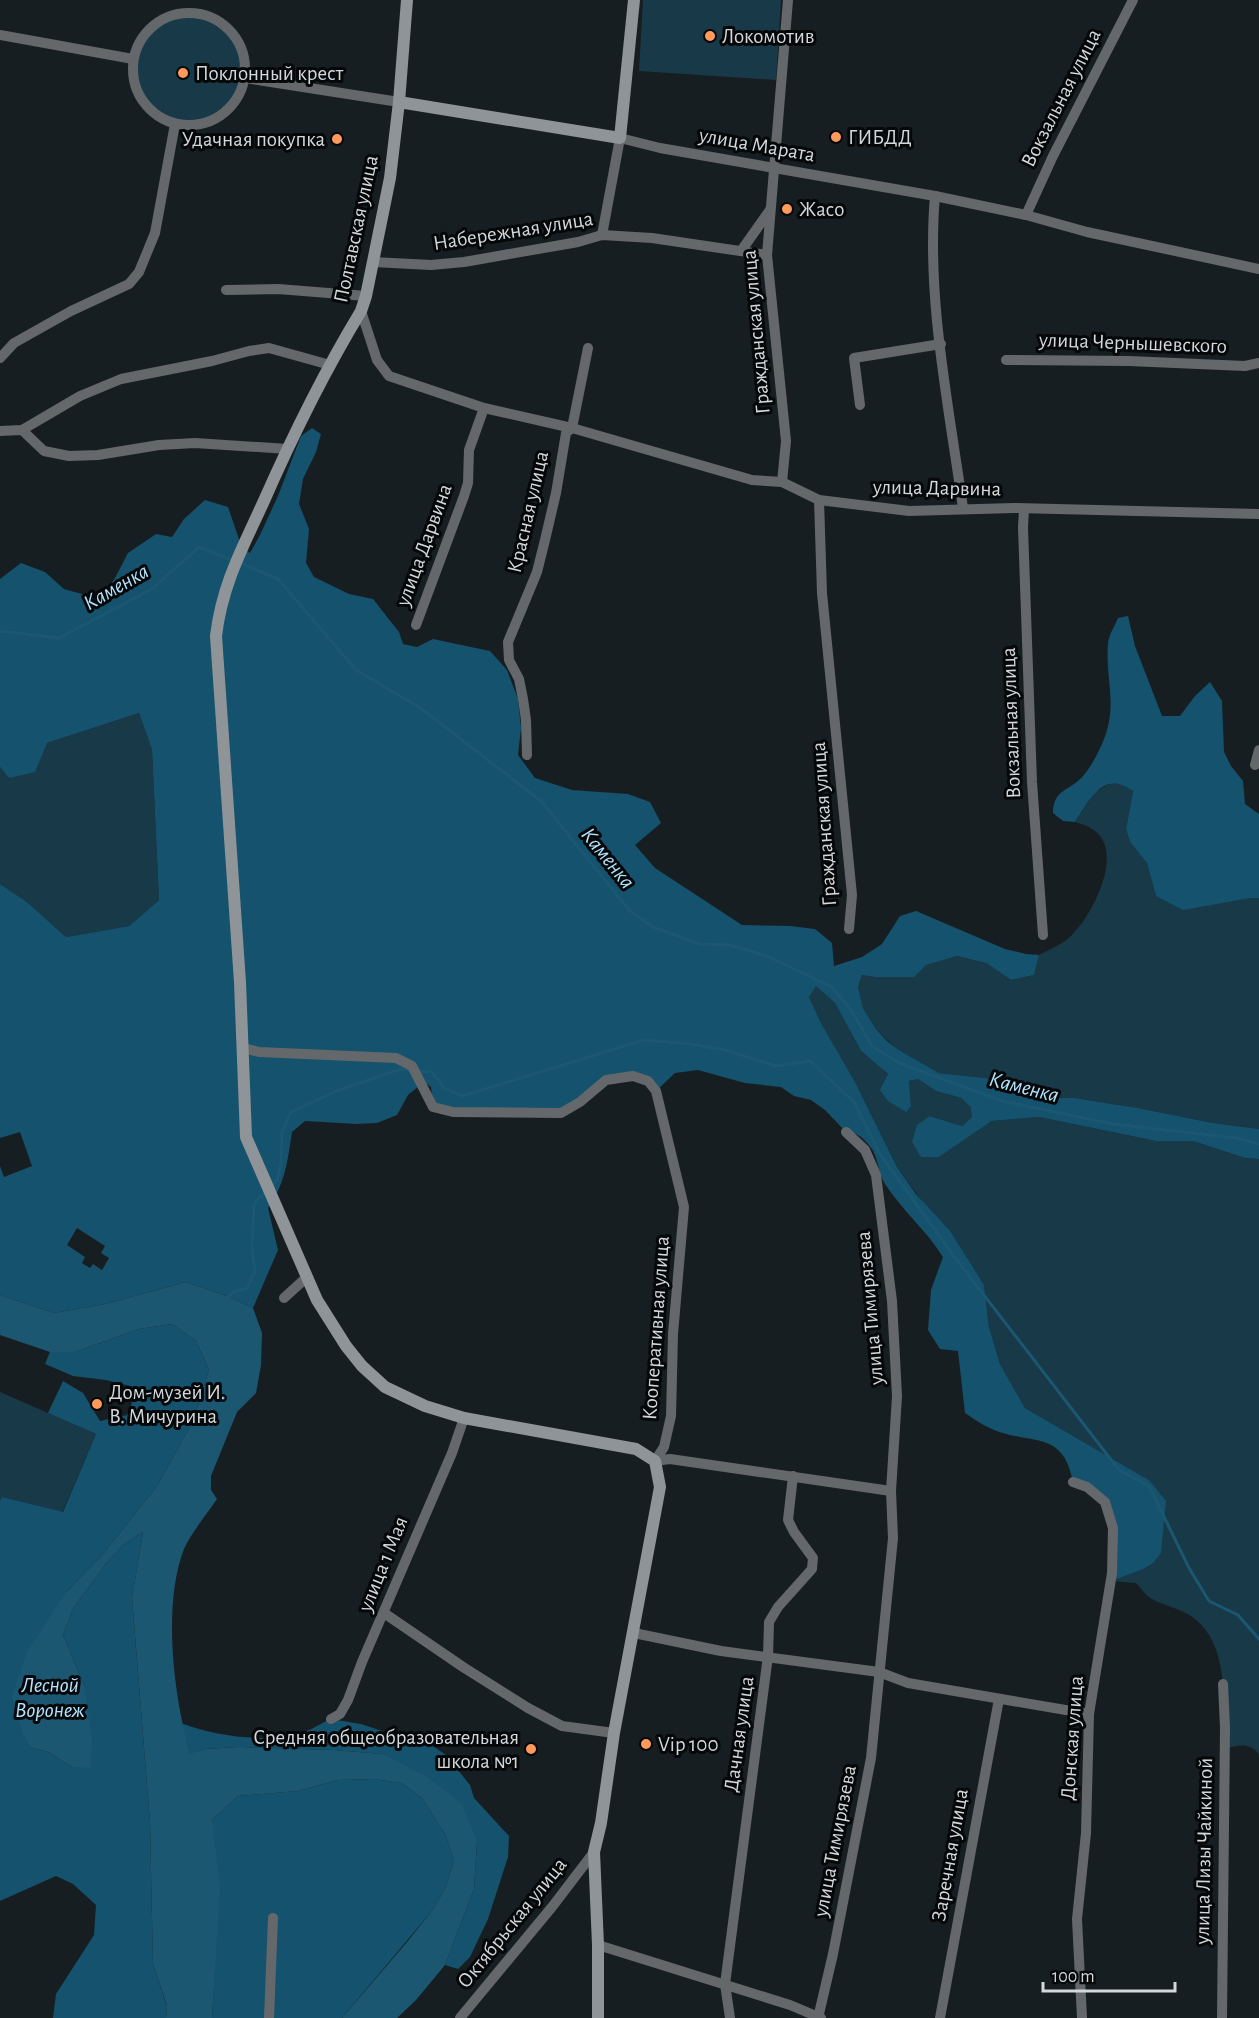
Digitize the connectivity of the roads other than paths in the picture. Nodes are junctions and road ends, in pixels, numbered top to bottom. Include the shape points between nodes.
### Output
1 (191, 0) edge
2 (407, 0) edge
3 (634, 0) edge
4 (788, 0) edge
5 (1132, 0) edge
6 (190, 12) junction
7 (0, 34) edge
8 (133, 59) junction
9 (245, 78) junction
10 (399, 102) junction
11 (175, 124) junction
12 (620, 138) junction
13 (774, 167) junction
14 (935, 196) junction
15 (770, 209) junction
16 (1026, 215) junction
17 (602, 235) junction
18 (741, 251) junction
19 (766, 255) junction
20 (373, 262) junction
21 (1259, 269) edge
22 (226, 290) dead end
23 (366, 296) junction
24 (361, 311) junction
25 (941, 344) junction
26 (588, 348) dead end
27 (0, 358) edge
28 (1006, 360) dead end
29 (1259, 363) edge
30 (330, 365) junction
31 (860, 405) dead end
32 (484, 408) junction
33 (572, 428) junction
34 (22, 430) junction
35 (0, 431) edge
36 (288, 449) junction
37 (782, 482) junction
38 (819, 500) junction
39 (963, 508) junction
40 (1024, 509) junction
41 (1259, 514) edge
42 (416, 625) dead end
43 (1259, 750) edge
44 (527, 755) dead end
45 (1255, 765) dead end
46 (849, 929) dead end
47 (1044, 935) dead end
48 (243, 1048) junction
49 (846, 1132) dead end
50 (307, 1277) junction
51 (284, 1299) dead end
52 (464, 1418) junction
53 (655, 1461) junction
54 (793, 1476) junction
55 (1072, 1482) dead end
56 (891, 1491) junction
57 (384, 1613) junction
58 (634, 1633) junction
59 (768, 1656) junction
60 (879, 1672) junction
61 (1222, 1684) dead end
62 (999, 1699) junction
63 (1089, 1714) junction
64 (331, 1719) dead end
65 (614, 1733) junction
66 (594, 1852) junction
67 (273, 1918) dead end
68 (598, 1945) junction
69 (725, 1984) junction
70 (818, 2017) edge
71 (269, 2018) edge
72 (460, 2018) edge
73 (598, 2018) edge
74 (730, 2018) edge
75 (940, 2018) edge
76 (1082, 2018) edge
77 (1222, 2018) edge

1 - 6 street
2 - 10 street, Полтавская улица
3 - 12 street
4 - 13 street, Гражданская улица
5 - 16 street, Вокзальная улица
6 - 8 street via 159,21 138,44
6 - 9 street via 209,15 226,25 245,58
7 - 8 street
8 - 11 street via 137,92 146,106
9 - 10 street, улица Марата
9 - 11 street via 228,111 194,126
10 - 12 street, улица Марата
10 - 20 street, Полтавская улица via 390,178
11 - 27 street via 155,233 139,272 129,284 14,342
12 - 13 street, улица Марата
12 - 17 street
13 - 14 street, улица Марата
13 - 15 street, Гражданская улица
14 - 16 street, улица Марата
14 - 25 street via 933,262
15 - 18 street
15 - 19 street, Гражданская улица
16 - 21 street, улица Марата
17 - 18 street, Набережная улица
17 - 20 street, Набережная улица via 464,262
18 - 19 street, Набережная улица
19 - 37 street, Гражданская улица via 786,441
20 - 23 street, Полтавская улица
22 - 23 street via 278,289
23 - 24 street, Полтавская улица
24 - 30 street, Полтавская улица
24 - 32 street, улица Дарвина via 376,360 389,376
25 - 31 street via 854,358
25 - 39 street
26 - 33 street, Красная улица
28 - 29 street, улица Чернышевского via 1245,366
30 - 34 street via 269,348 249,351 121,379 80,396
30 - 36 street, Полтавская улица
32 - 33 street, улица Дарвина
32 - 42 street, улица Дарвина via 469,450 468,483 455,525
33 - 37 street, улица Дарвина via 752,480
33 - 44 street, Красная улица via 566,433 537,572 508,642 509,660 523,699
34 - 35 street
34 - 36 street via 44,451 69,456 195,443
36 - 48 street, Полтавская улица via 227,582 216,636
37 - 38 street, улица Дарвина
38 - 39 street, улица Дарвина via 909,511
38 - 46 street, Гражданская улица via 822,592 852,895
39 - 40 street, улица Дарвина
40 - 41 street, улица Дарвина
40 - 47 street, Вокзальная улица via 1032,782
43 - 45 street
48 - 50 street, Полтавская улица via 246,1137
48 - 53 street, Кооперативная улица via 396,1058 412,1066 433,1107 453,1112 561,1113 606,1080 633,1076 648,1081 656,1091 684,1207 671,1416 664,1447
49 - 56 street, улица Тимирязева via 865,1150 876,1175 890,1289 897,1396
50 - 51 street
50 - 52 street via 346,1346 385,1387 424,1406
52 - 53 street via 636,1449
52 - 57 street, улица 1 Мая
53 - 54 street via 670,1459
53 - 58 street via 660,1487
54 - 56 street
54 - 59 street, Дачная улица via 788,1520 813,1558 812,1569 778,1607 770,1622
55 - 63 street, Донская улица via 1088,1486 1105,1502 1113,1528 1112,1574
56 - 60 street, улица Тимирязева via 893,1538
57 - 64 street, улица 1 Мая via 348,1700 340,1714
57 - 65 street via 509,1697 562,1726
58 - 59 street via 721,1652
58 - 65 street
59 - 60 street
59 - 69 street, Дачная улица
60 - 62 street via 908,1683
60 - 70 street, улица Тимирязева via 871,1758
61 - 77 street, улица Лизы Чайкиной
62 - 63 street
62 - 75 street, Заречная улица
63 - 76 street, Донская улица via 1086,1833 1077,1919
65 - 66 street
66 - 68 street
66 - 72 street, Октябрьская улица
67 - 71 street
68 - 69 street, улица Тимирязева
68 - 73 street
69 - 70 street, улица Тимирязева
69 - 74 street, Дачная улица

